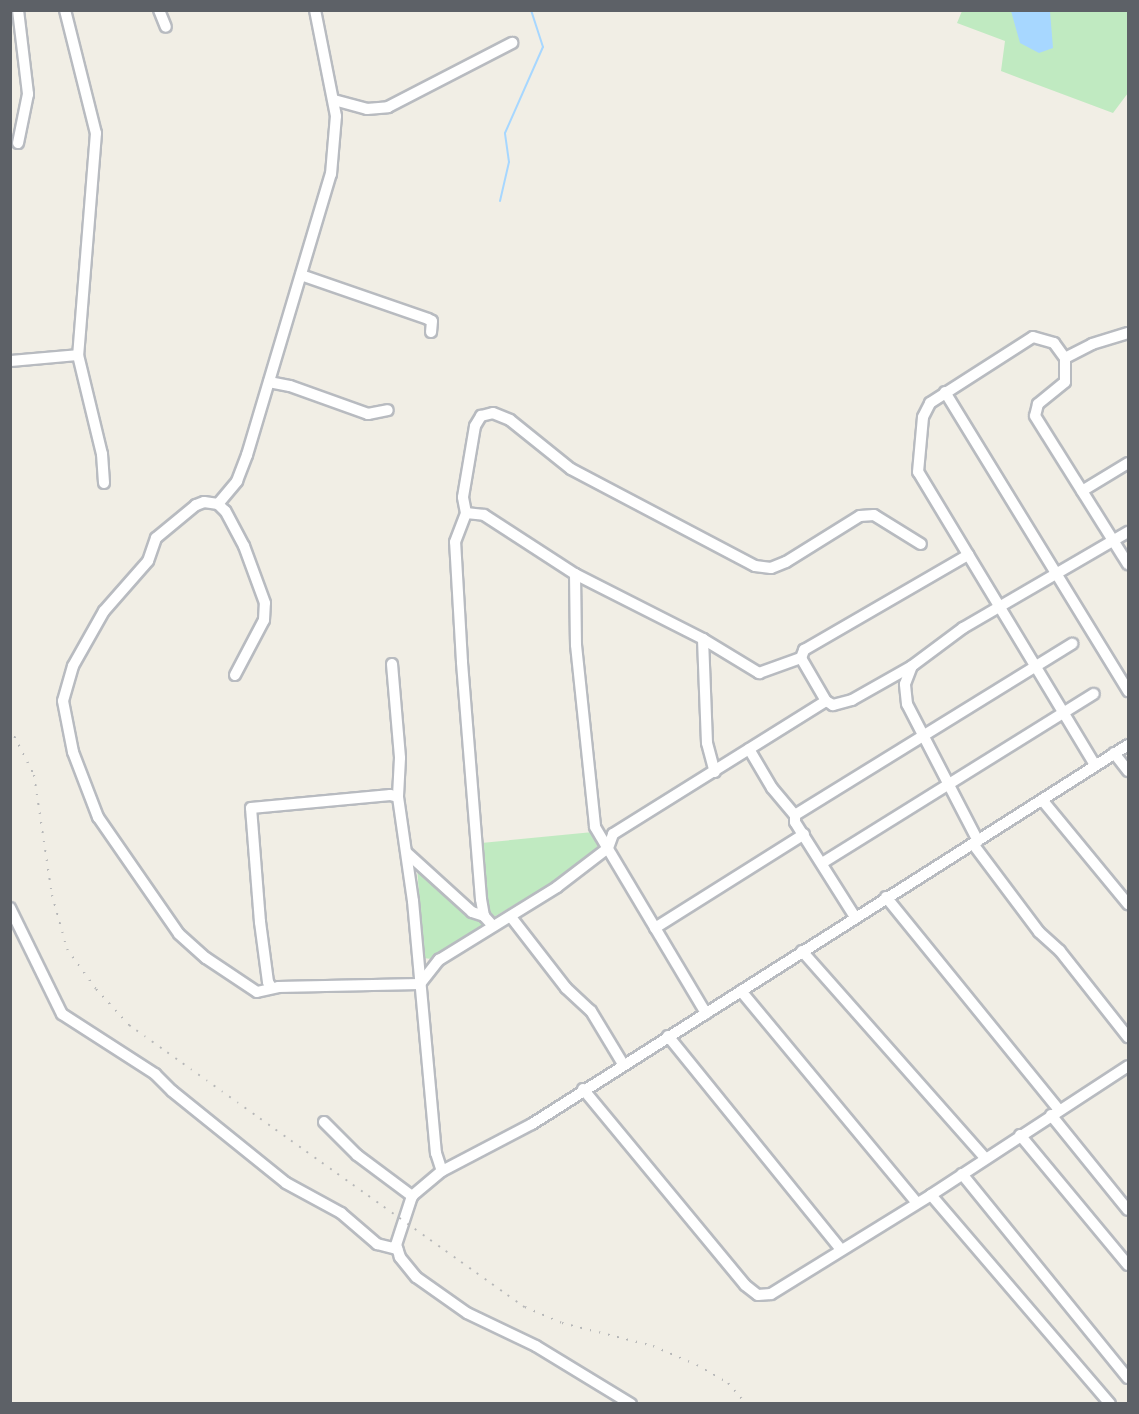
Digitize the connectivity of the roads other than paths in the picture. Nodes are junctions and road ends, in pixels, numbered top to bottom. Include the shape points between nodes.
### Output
1 (18, 10) edge
2 (65, 10) edge
3 (159, 10) edge
4 (315, 10) edge
5 (166, 27) dead end
6 (512, 43) dead end
7 (334, 100) junction
8 (18, 143) dead end
9 (301, 275) junction
10 (431, 332) dead end
11 (1128, 333) edge
12 (78, 355) junction
13 (1065, 358) junction
14 (10, 361) edge
15 (269, 382) junction
16 (945, 392) junction
17 (388, 410) dead end
18 (1128, 463) edge
19 (104, 483) dead end
20 (1082, 491) junction
21 (218, 504) junction
22 (466, 513) junction
23 (1128, 532) edge
24 (1114, 541) junction
25 (921, 544) dead end
26 (968, 555) junction
27 (1128, 564) edge
28 (575, 574) junction
29 (1058, 574) junction
30 (1002, 607) junction
31 (703, 639) junction
32 (1072, 644) dead end
33 (801, 658) junction
34 (392, 664) dead end
35 (912, 666) junction
36 (1036, 667) junction
37 (235, 675) dead end
38 (1128, 692) edge
39 (1094, 694) dead end
40 (826, 701) junction
41 (1064, 713) junction
42 (924, 738) junction
43 (1128, 745) edge
44 (750, 749) junction
45 (1114, 753) junction
46 (1095, 765) junction
47 (1128, 771) edge
48 (715, 772) junction
49 (947, 784) junction
50 (398, 798) junction
51 (1044, 801) junction
52 (795, 815) junction
53 (804, 834) junction
54 (975, 842) junction
55 (608, 848) junction
56 (407, 853) junction
57 (822, 863) junction
58 (886, 897) junction
59 (1128, 904) edge
60 (10, 908) edge
61 (484, 916) junction
62 (511, 916) junction
63 (855, 917) junction
64 (493, 926) junction
65 (655, 928) junction
66 (802, 951) junction
67 (420, 984) junction
68 (272, 988) junction
69 (741, 991) junction
70 (706, 1013) junction
71 (668, 1036) junction
72 (1128, 1037) edge
73 (623, 1064) junction
74 (1126, 1071) edge
75 (583, 1089) junction
76 (1055, 1113) junction
77 (324, 1122) dead end
78 (1020, 1135) junction
79 (985, 1158) junction
80 (442, 1171) junction
81 (962, 1174) junction
82 (931, 1195) junction
83 (412, 1196) junction
84 (916, 1202) junction
85 (1128, 1209) edge
86 (397, 1249) junction
87 (841, 1250) junction
88 (1128, 1265) edge
89 (1128, 1378) edge
90 (631, 1404) edge
91 (1110, 1404) edge

1 - 8 street via 28,94
2 - 12 street via 98,151
3 - 5 street
4 - 7 street
6 - 7 street via 388,107 367,109
7 - 9 street via 331,174
9 - 10 street via 428,319 432,321
9 - 15 street
11 - 13 street via 1092,344
12 - 14 street
12 - 19 street via 102,454
13 - 16 street via 1048,339 1033,337
13 - 20 street via 1065,382 1038,404 1035,416
15 - 17 street via 368,414
15 - 21 street via 237,481
16 - 26 street via 926,409 916,467
16 - 29 street
18 - 20 street
20 - 24 street
21 - 37 street via 244,546 265,603 264,620
21 - 68 street via 196,505 156,538 148,561 104,612 73,666 63,701 73,752 98,817 179,934 247,988 257,993
22 - 25 street via 463,496 475,426 481,416 493,413 510,420 571,469 754,566 771,568 786,562 860,516 874,515
22 - 28 street via 484,514
22 - 61 street via 455,542
23 - 24 street
24 - 27 street
24 - 29 street
26 - 30 street
26 - 33 street via 804,650
28 - 31 street
28 - 55 street via 576,645 595,827
29 - 30 street
29 - 38 street
30 - 35 street via 930,648
30 - 36 street
31 - 33 street via 759,673
31 - 48 street via 708,743
32 - 36 street
33 - 40 street
34 - 50 street via 400,758
35 - 40 street via 841,704
35 - 42 street via 904,694
36 - 41 street
36 - 42 street
39 - 41 street
40 - 44 street
41 - 46 street
41 - 49 street
42 - 49 street
42 - 52 street
43 - 45 street
44 - 48 street
44 - 52 street via 772,788
45 - 46 street
45 - 47 street
46 - 51 street
48 - 55 street via 613,834
49 - 54 street
49 - 57 street
50 - 56 street
50 - 68 street via 390,795 251,808 260,922
51 - 54 street
51 - 59 street
52 - 53 street
53 - 57 street
53 - 65 street
54 - 58 street
54 - 72 street via 1039,932 1060,951
55 - 62 street
55 - 65 street
56 - 61 street via 472,912
56 - 67 street
57 - 63 street
58 - 63 street
58 - 76 street
60 - 86 street via 62,1014 155,1074 286,1183 341,1213 377,1244
61 - 64 street
62 - 64 street
62 - 73 street via 566,988 591,1011
63 - 66 street
64 - 67 street via 439,960
65 - 70 street
66 - 69 street
66 - 79 street
67 - 68 street
67 - 80 street via 436,1154
69 - 70 street
69 - 84 street
70 - 71 street
71 - 73 street
71 - 87 street
73 - 75 street
74 - 76 street
75 - 80 street via 532,1124
75 - 87 street via 745,1285 758,1295 771,1294
76 - 78 street
76 - 85 street
77 - 83 street via 357,1155
78 - 79 street
78 - 88 street
79 - 81 street
80 - 83 street
81 - 82 street
81 - 89 street
82 - 84 street
82 - 91 street
83 - 86 street via 397,1237
84 - 87 street
86 - 90 street via 416,1277 467,1313 536,1346

